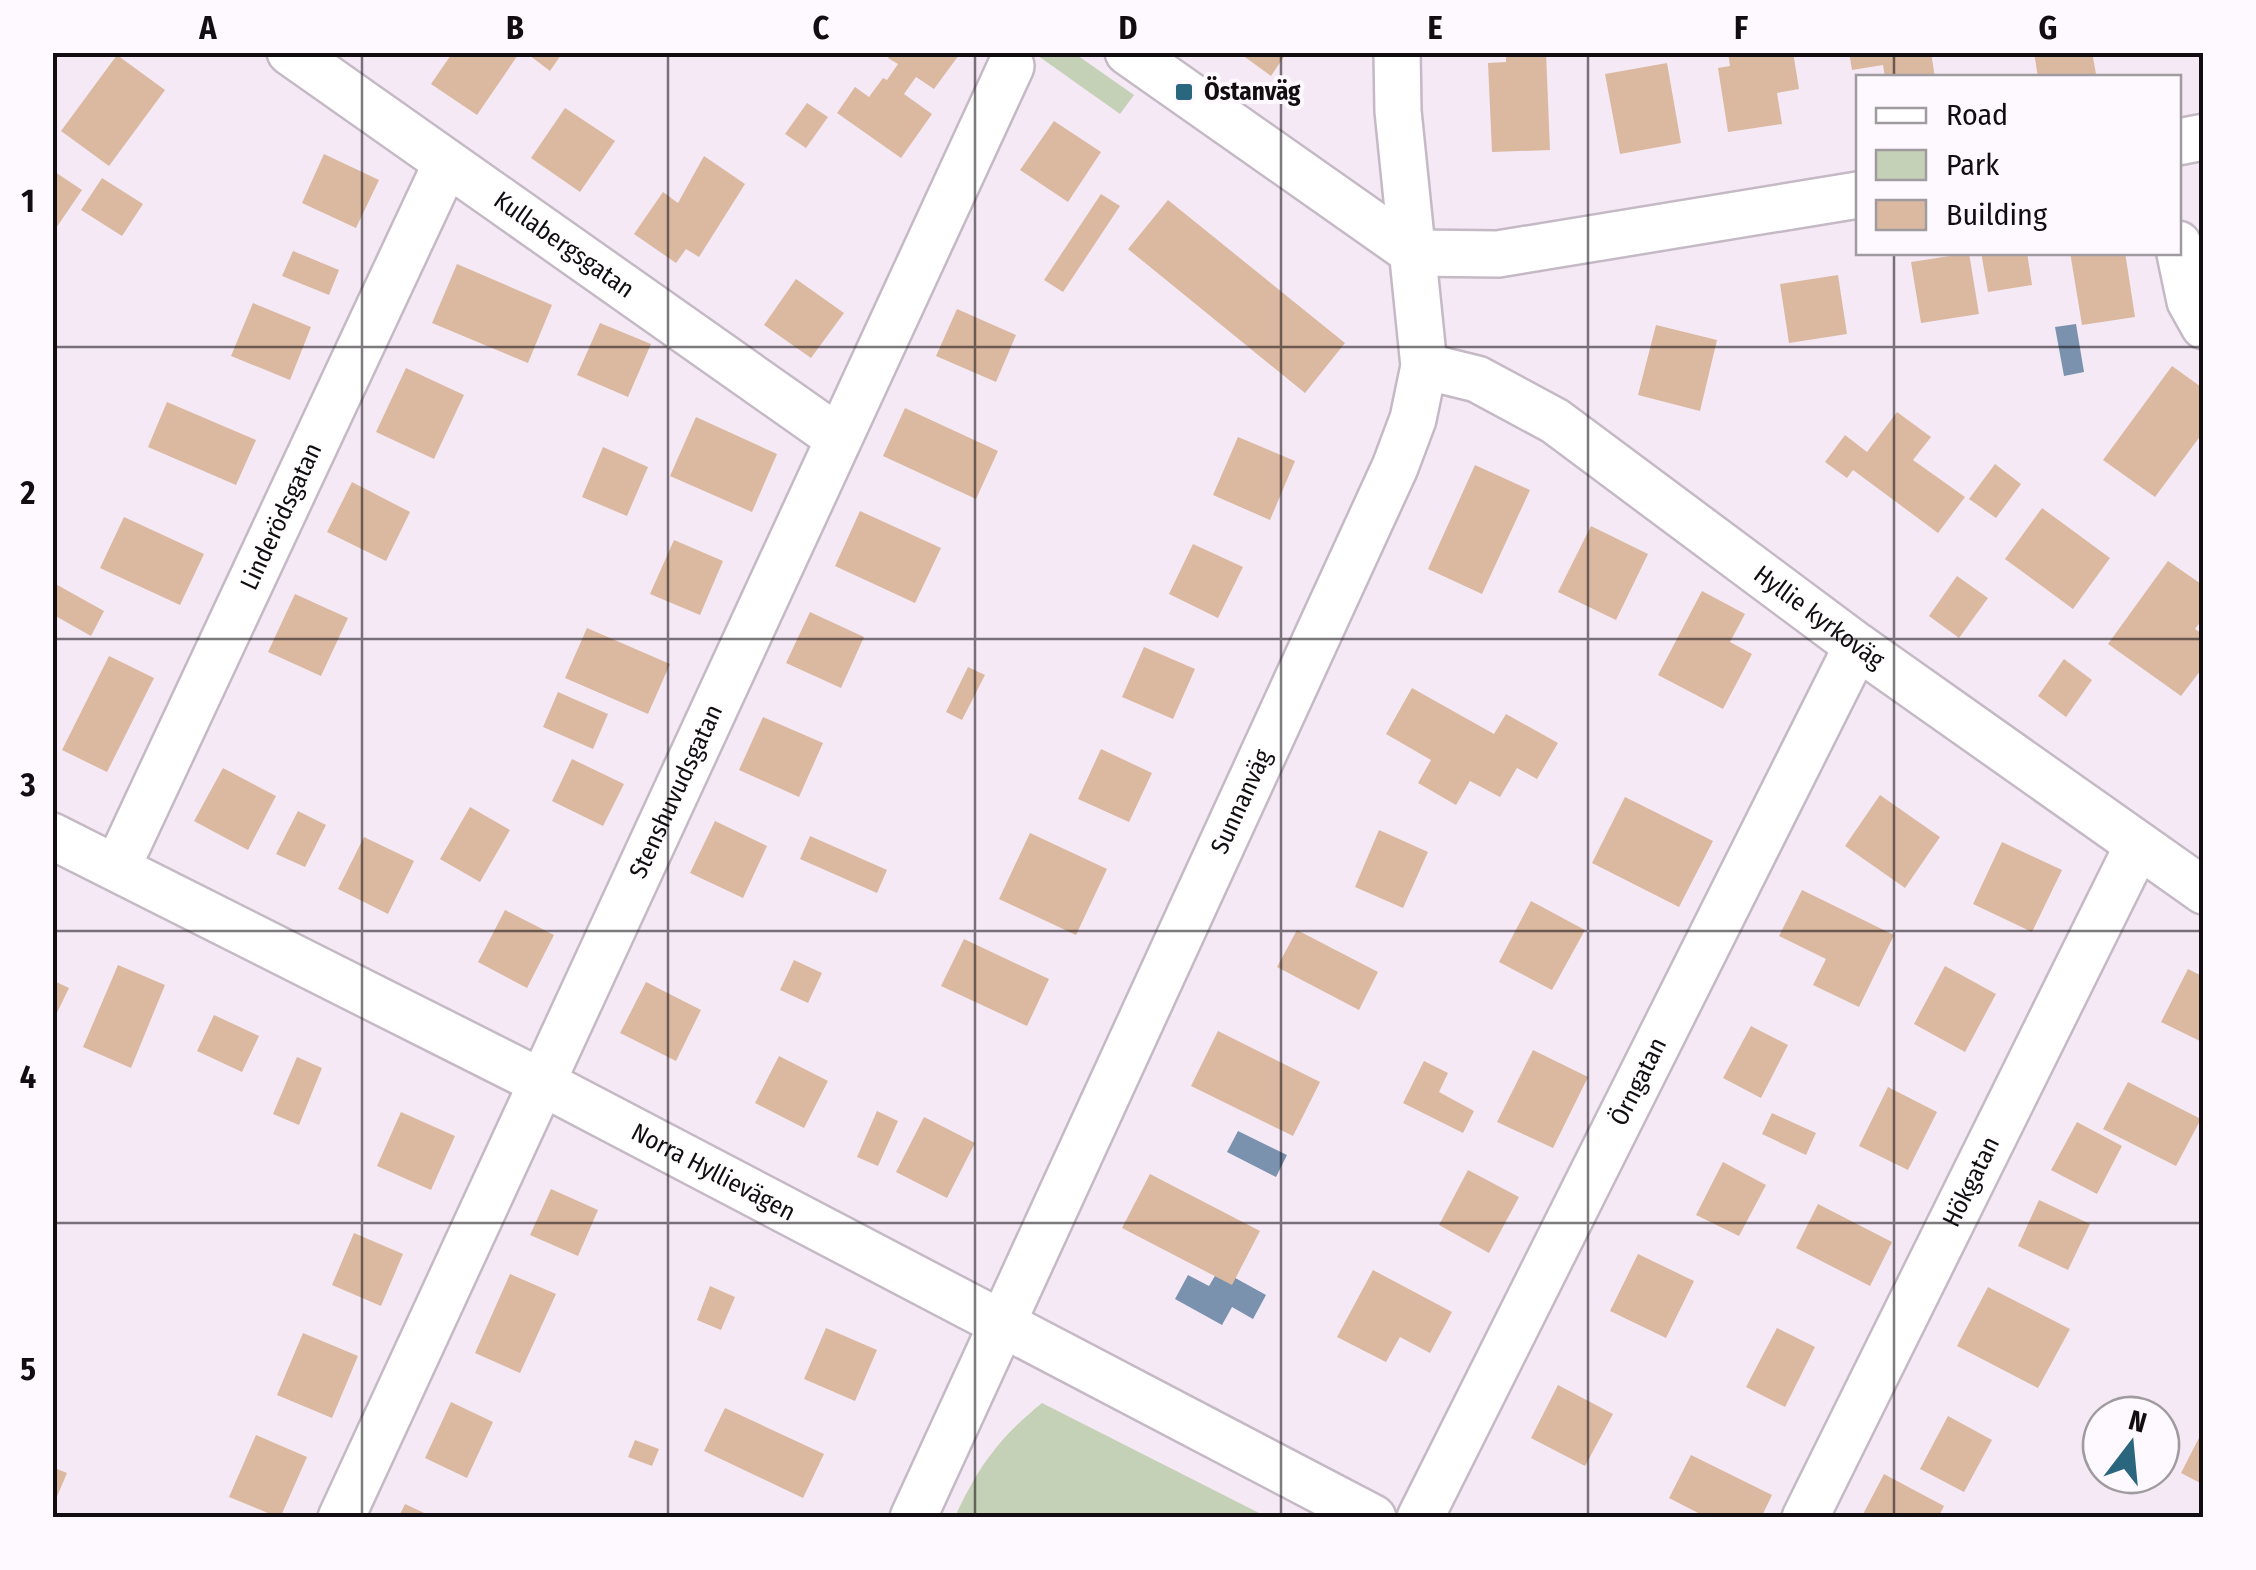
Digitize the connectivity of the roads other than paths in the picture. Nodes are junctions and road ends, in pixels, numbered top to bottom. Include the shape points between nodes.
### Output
1 (290, 52) edge
2 (1128, 52) edge
3 (1397, 52) edge
4 (1011, 66) dead end
5 (446, 164) junction
6 (1856, 195) edge
7 (1414, 253) junction
8 (2180, 255) edge
9 (2204, 326) edge
10 (1424, 366) junction
11 (838, 438) junction
12 (1857, 646) junction
13 (52, 836) edge
14 (2138, 845) junction
15 (117, 868) junction
16 (2204, 891) edge
17 (539, 1081) junction
18 (1002, 1322) junction
19 (341, 1518) edge
20 (913, 1518) edge
21 (1374, 1518) edge
22 (1420, 1518) edge
23 (1805, 1518) edge

1 - 5 street, Kullabergsgatan
2 - 7 street
3 - 7 street, Sunnanväg
4 - 11 street, Stenshuvudsgatan
5 - 11 street, Kullabergsgatan
5 - 15 street, Linderödsgatan
6 - 7 street via 1498,254
7 - 10 street, Sunnanväg
8 - 9 street via 2190,301
10 - 12 street, Hyllie kyrkoväg via 1477,379 1555,421
10 - 18 street, Sunnanväg via 1395,467
11 - 17 street, Stenshuvudsgatan
12 - 14 street, Hyllie kyrkoväg
12 - 22 street, Örngatan
13 - 15 street, Norra Hyllievägen
14 - 16 street, Hyllie kyrkoväg
14 - 23 street, Hökgatan
15 - 17 street, Norra Hyllievägen
17 - 18 street, Norra Hyllievägen
17 - 19 street, Stenshuvudsgatan
18 - 20 street, Sunnanväg
18 - 21 street, Norra Hyllievägen

